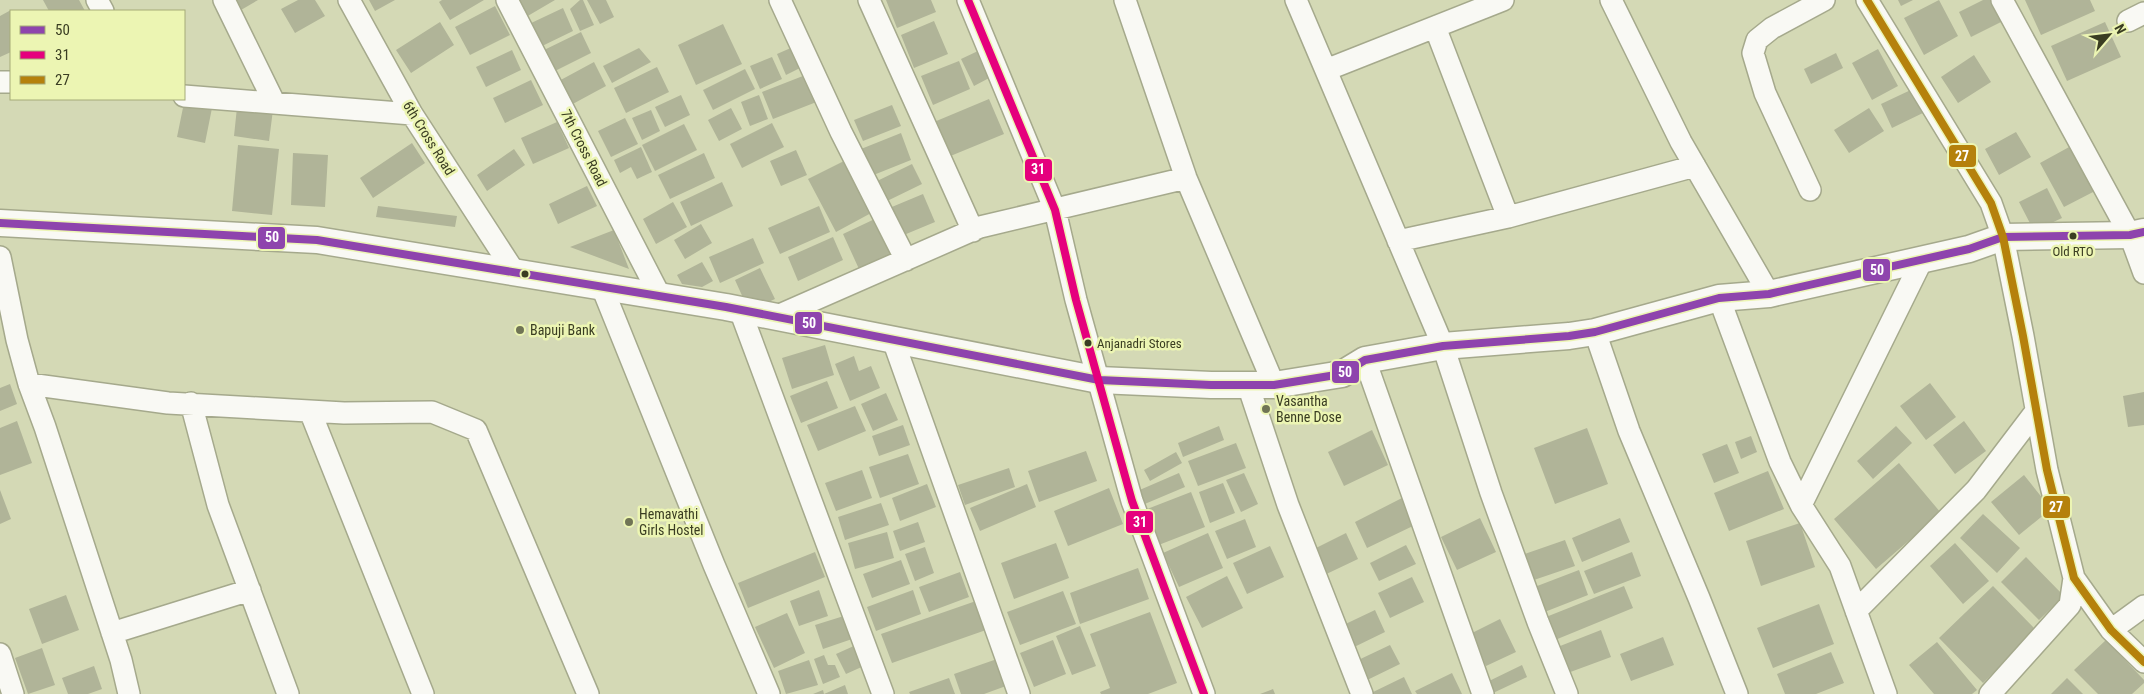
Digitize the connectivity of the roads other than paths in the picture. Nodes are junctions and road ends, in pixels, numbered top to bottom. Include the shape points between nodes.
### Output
1 (224, 0) edge
2 (348, 0) edge
3 (507, 0) edge
4 (780, 0) edge
5 (869, 0) edge
6 (968, 0) edge
7 (1125, 0) edge
8 (1296, 0) edge
9 (1503, 0) edge
10 (1611, 0) edge
11 (1824, 0) edge
12 (1867, 0) edge
13 (2002, 0) edge
14 (1435, 27) junction
15 (1326, 70) junction
16 (185, 96) edge
17 (274, 102) junction
18 (412, 114) junction
19 (1695, 166) junction
20 (1186, 178) junction
21 (1810, 190) dead end
22 (1055, 210) junction
23 (1508, 217) junction
24 (0, 223) edge
25 (973, 231) junction
26 (2137, 234) edge
27 (2002, 237) junction
28 (1398, 241) junction
29 (0, 256) edge
30 (906, 260) junction
31 (1922, 260) junction
32 (515, 273) junction
33 (2144, 273) edge
34 (602, 287) junction
35 (1769, 294) junction
36 (660, 296) junction
37 (1719, 298) junction
38 (740, 310) junction
39 (775, 317) junction
40 (1595, 332) junction
41 (893, 340) junction
42 (1442, 346) junction
43 (1365, 360) junction
44 (1099, 380) junction
45 (29, 384) junction
46 (1248, 385) junction
47 (1274, 385) junction
48 (191, 404) junction
49 (310, 411) junction
50 (2036, 411) junction
51 (1801, 505) junction
52 (2074, 578) junction
53 (250, 590) junction
54 (2144, 606) edge
55 (1856, 611) junction
56 (2111, 630) junction
57 (112, 633) junction
58 (0, 654) edge
59 (2144, 662) edge
60 (13, 694) edge
61 (129, 694) edge
62 (288, 694) edge
63 (423, 694) edge
64 (588, 694) edge
65 (769, 694) edge
66 (883, 694) edge
67 (1019, 694) edge
68 (1204, 694) edge
69 (1362, 694) edge
70 (1483, 694) edge
71 (1568, 694) edge
72 (1737, 694) edge
73 (1886, 694) edge
74 (1990, 694) edge

1 - 17 street
2 - 18 street, 6th Cross Road
3 - 36 street, 7th Cross Road
4 - 30 street
5 - 25 street
6 - 22 street
7 - 20 street
8 - 15 street
9 - 14 street
10 - 19 street
11 - 21 street via 1772,28 1757,40 1753,53 1765,93
12 - 27 street via 1992,203
13 - 26 street
14 - 15 street
14 - 23 street
15 - 28 street
16 - 17 street
17 - 18 street
18 - 32 street, 6th Cross Road
19 - 23 street
19 - 35 street
20 - 22 street
20 - 47 street
22 - 25 street
22 - 44 street
23 - 28 street
24 - 32 street via 317,240
25 - 30 street
26 - 27 street
26 - 33 street
27 - 31 street
27 - 50 street
28 - 42 street
29 - 45 street
30 - 39 street
31 - 35 street
31 - 51 street
32 - 34 street
34 - 36 street
34 - 65 street
35 - 37 street
36 - 38 street
37 - 40 street
37 - 51 street via 1780,462
38 - 39 street
38 - 66 street
39 - 41 street
40 - 42 street
40 - 72 street via 1629,431
41 - 44 street
41 - 67 street
42 - 43 street
42 - 71 street via 1491,493
43 - 47 street via 1342,374
43 - 70 street
44 - 46 street
44 - 68 street via 1132,500
45 - 48 street
45 - 57 street
46 - 47 street
46 - 69 street via 1288,504
48 - 49 street
48 - 53 street via 218,505
49 - 63 street
49 - 64 street via 432,412 476,430
50 - 52 street
50 - 55 street via 1976,490
51 - 55 street via 1840,566
52 - 56 street
52 - 74 street via 2070,605
53 - 57 street
53 - 62 street
54 - 56 street
55 - 73 street
56 - 59 street
57 - 61 street
58 - 60 street

